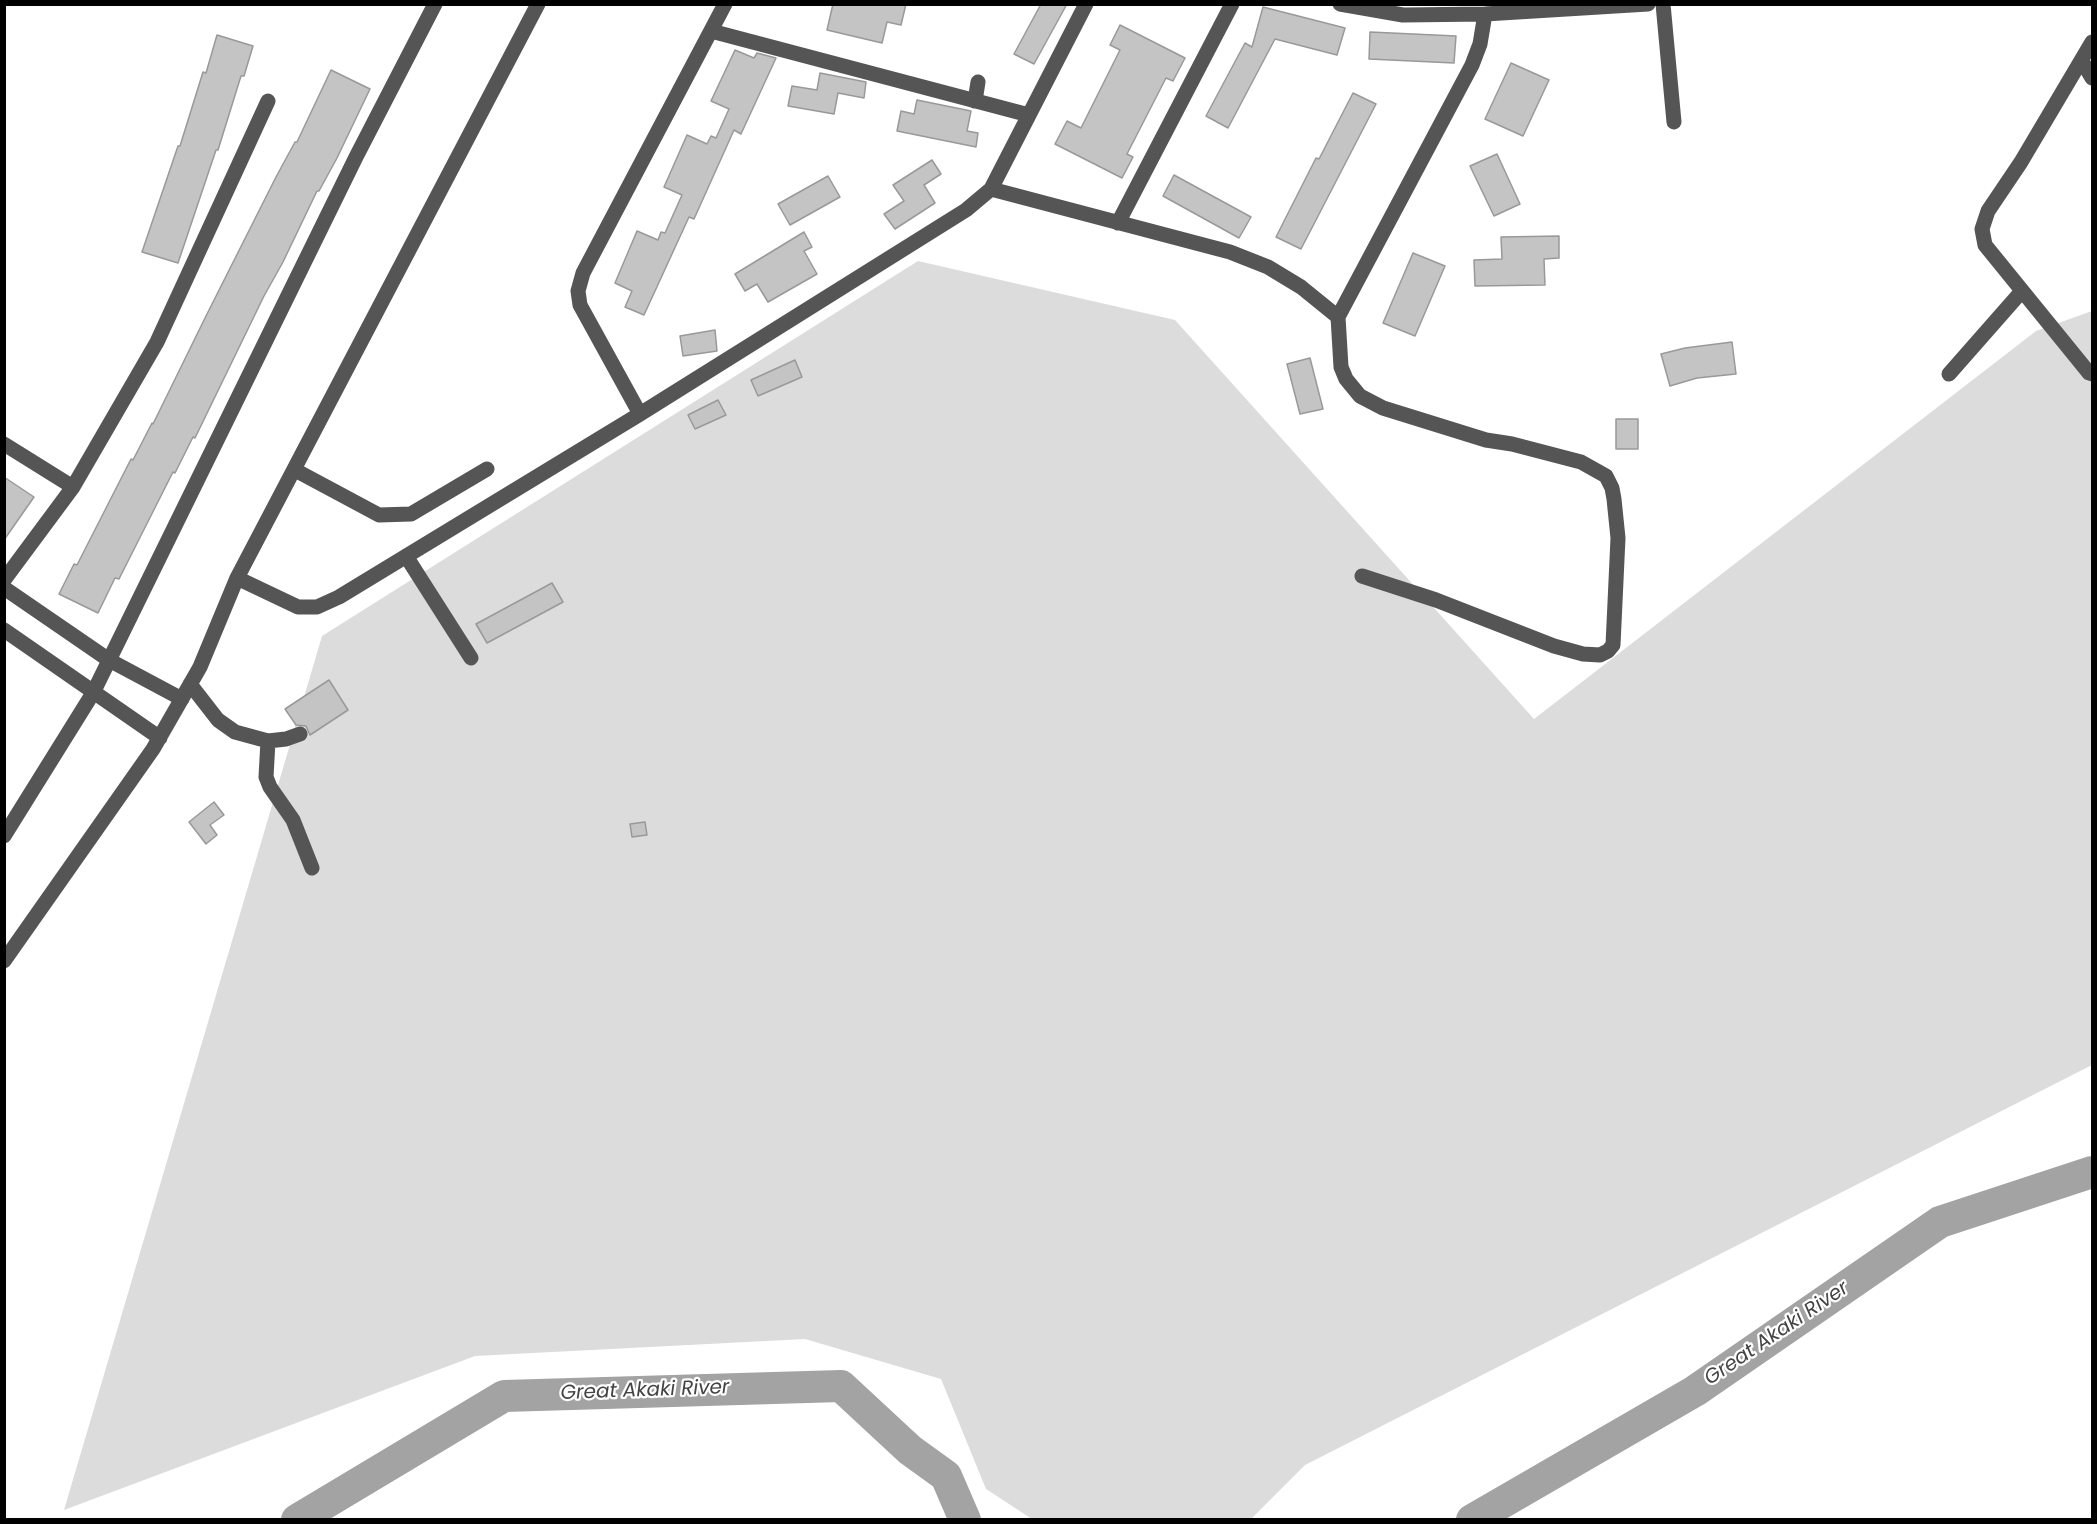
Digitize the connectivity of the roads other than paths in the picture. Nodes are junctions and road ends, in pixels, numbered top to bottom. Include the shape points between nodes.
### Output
1 (435, 4) edge
2 (538, 4) edge
3 (724, 4) edge
4 (1086, 4) edge
5 (1232, 4) edge
6 (1340, 4) edge
7 (1648, 4) edge
8 (1663, 4) edge
9 (1371, 7) edge
10 (1485, 14) junction
11 (711, 30) junction
12 (2092, 42) edge
13 (2082, 61) junction
14 (2092, 78) edge
15 (978, 82) dead end
16 (268, 101) dead end
17 (975, 101) junction
18 (1029, 115) junction
19 (1674, 122) dead end
20 (991, 189) junction
21 (1118, 223) junction
22 (2022, 291) junction
23 (1338, 317) junction
24 (1949, 374) dead end
25 (2092, 374) edge
26 (640, 414) junction
27 (4, 444) edge
28 (486, 469) dead end
29 (294, 470) junction
30 (73, 487) junction
31 (406, 556) junction
32 (1362, 576) dead end
33 (237, 579) junction
34 (4, 580) edge
35 (4, 588) edge
36 (4, 630) edge
37 (471, 658) dead end
38 (109, 660) junction
39 (190, 684) junction
40 (93, 693) junction
41 (182, 699) junction
42 (300, 734) dead end
43 (160, 738) junction
44 (268, 741) junction
45 (4, 836) edge
46 (312, 868) dead end
47 (4, 961) edge

1 - 38 street via 350,168
2 - 29 street
3 - 11 street
4 - 18 street
5 - 21 street
6 - 9 street
7 - 10 street
8 - 19 street
9 - 10 street via 1402,15
10 - 23 street via 1472,65 1397,191
11 - 17 street
11 - 26 street via 583,273 578,291 580,305
12 - 13 street
13 - 14 street
13 - 22 street via 1988,211 1982,229 1985,245
15 - 17 street
16 - 30 street via 157,342
17 - 18 street
18 - 20 street
20 - 21 street
20 - 26 street via 966,210
21 - 23 street via 1230,252 1268,267 1301,286
22 - 24 street
22 - 25 street
23 - 32 street via 1341,367 1360,396 1383,408 1486,440 1581,462 1606,476 1612,488 1618,538 1614,645 1600,656 1583,654
26 - 31 street
27 - 30 street
28 - 29 street via 411,514 379,515
29 - 33 street
30 - 34 street
31 - 33 street via 317,608 298,607
31 - 37 street
33 - 39 street
35 - 38 street
36 - 40 street
38 - 40 street
38 - 41 street
39 - 41 street
39 - 44 street via 218,720 236,732
40 - 43 street
40 - 45 street
41 - 43 street
42 - 44 street
43 - 47 street
44 - 46 street via 266,777 293,820

